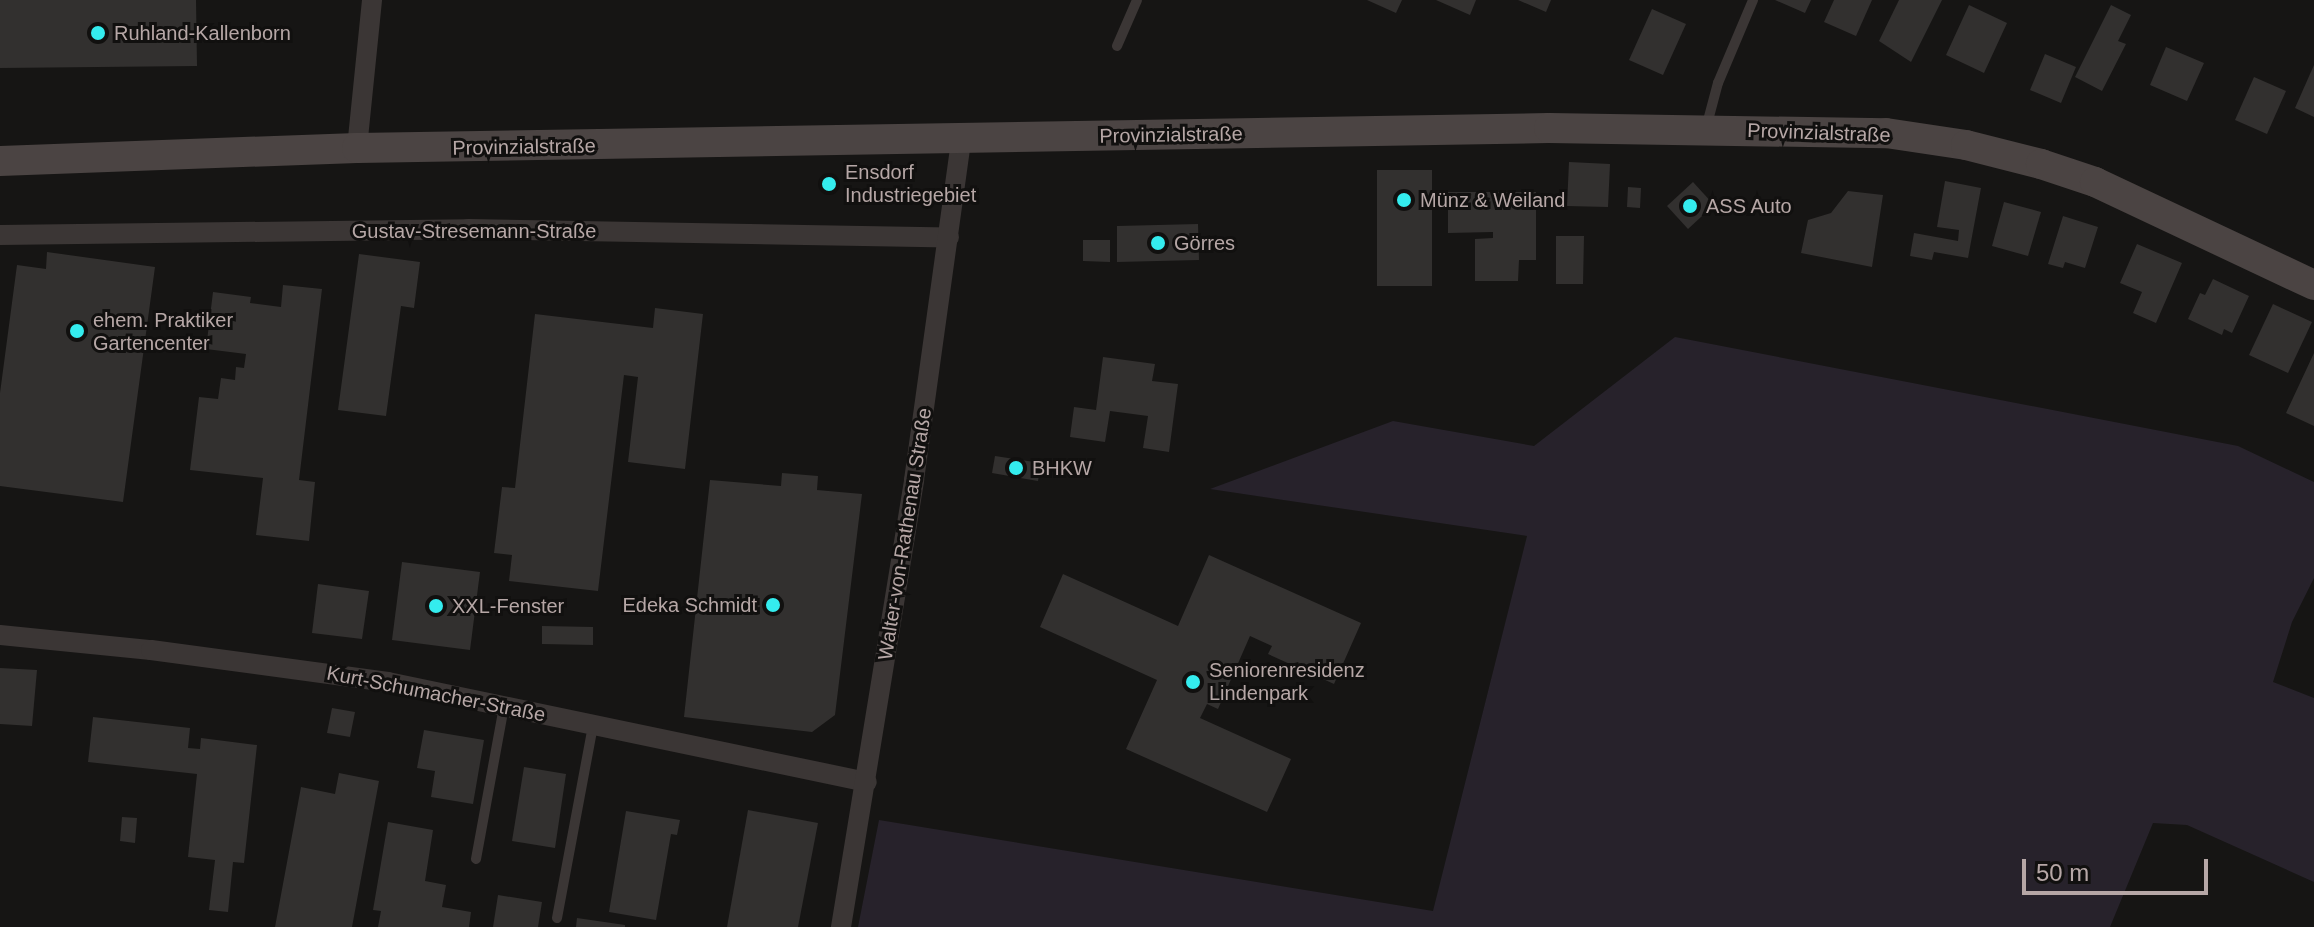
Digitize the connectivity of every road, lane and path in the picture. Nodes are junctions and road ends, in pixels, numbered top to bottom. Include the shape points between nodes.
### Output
1 (372, 0) edge
2 (1137, 0) edge
3 (1753, 0) edge
4 (1117, 46) dead end
5 (1705, 130) junction
6 (961, 140) junction
7 (357, 148) junction
8 (0, 161) edge
9 (0, 235) edge
10 (949, 237) junction
11 (2314, 285) edge
12 (0, 635) edge
13 (505, 704) junction
14 (593, 725) junction
15 (867, 782) junction
16 (476, 859) dead end
17 (557, 918) dead end
18 (841, 927) edge

1 - 7 street
2 - 4 lane
3 - 5 lane via 1718,83
5 - 6 main road, Provinzialstraße via 1518,128
5 - 11 main road, Provinzialstraße via 1886,133 2041,164 2143,202
6 - 7 main road, Provinzialstraße
6 - 10 street, Walter-von-Rathenau Straße
7 - 8 main road, Provinzialstraße
9 - 10 street, Gustav-Stresemann-Straße via 468,229
10 - 15 street, Walter-von-Rathenau Straße
12 - 13 street, Kurt-Schumacher-Straße via 281,666
13 - 14 street, Kurt-Schumacher-Straße
13 - 16 lane
14 - 15 street, Kurt-Schumacher-Straße
14 - 17 lane
15 - 18 street, Walter-von-Rathenau Straße

